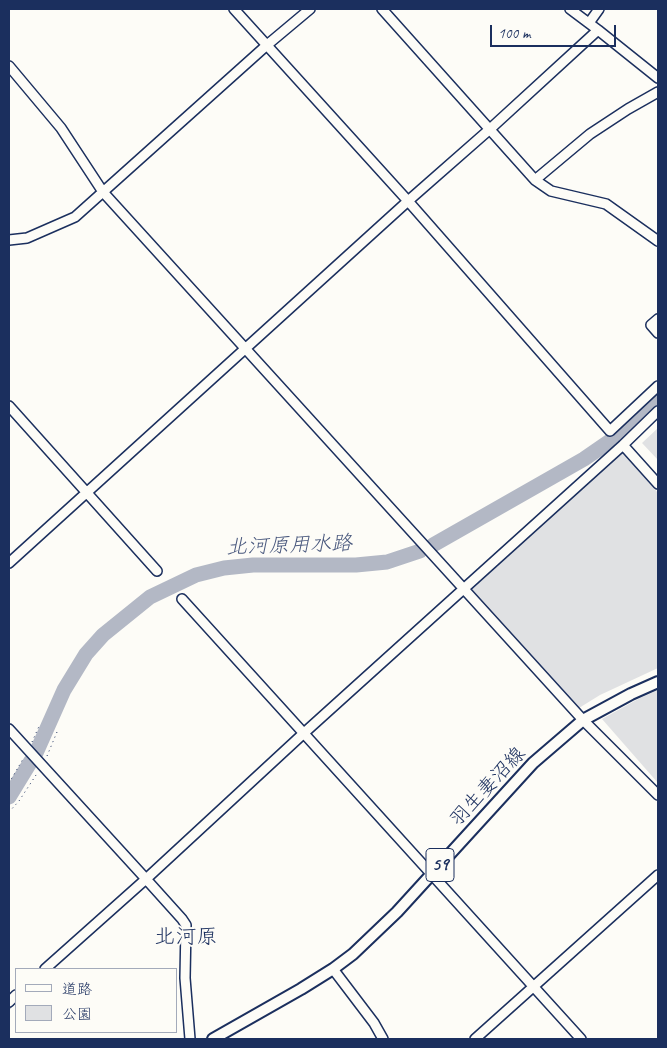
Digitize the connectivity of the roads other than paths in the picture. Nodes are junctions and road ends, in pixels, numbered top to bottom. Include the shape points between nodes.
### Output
1 (234, 9) edge
2 (310, 9) edge
3 (382, 9) edge
4 (570, 9) edge
5 (599, 9) edge
6 (589, 23) junction
7 (598, 30) junction
8 (267, 45) junction
9 (9, 66) edge
10 (658, 78) edge
11 (658, 92) edge
12 (490, 129) junction
13 (535, 180) junction
14 (103, 192) junction
15 (408, 201) junction
16 (9, 240) edge
17 (658, 241) edge
18 (658, 319) edge
19 (658, 332) edge
20 (246, 348) junction
21 (658, 386) edge
22 (9, 406) edge
23 (658, 411) edge
24 (623, 445) junction
25 (658, 484) edge
26 (87, 492) junction
27 (9, 563) edge
28 (157, 571) dead end
29 (464, 589) junction
30 (182, 599) dead end
31 (658, 682) edge
32 (583, 720) junction
33 (9, 729) edge
34 (304, 733) junction
35 (658, 795) edge
36 (432, 874) junction
37 (658, 875) edge
38 (146, 879) junction
39 (46, 968) edge
40 (332, 969) junction
41 (534, 986) junction
42 (190, 1039) edge
43 (214, 1039) edge
44 (383, 1039) edge
45 (475, 1039) edge
46 (581, 1039) edge

1 - 8 street
2 - 8 street
3 - 12 street
4 - 6 street
5 - 6 street
6 - 7 street
7 - 10 street
7 - 12 street
8 - 14 street
8 - 15 street
9 - 14 street via 61,128
11 - 13 street via 590,134
12 - 13 street
12 - 15 street
13 - 17 street via 551,191 606,204
14 - 16 street via 75,217 27,238
14 - 20 street
15 - 20 street
15 - 21 street via 610,430
18 - 19 street via 651,325
20 - 26 street
20 - 29 street
22 - 26 street
23 - 24 street
24 - 25 street
24 - 29 street
26 - 27 street
26 - 28 street
29 - 32 street
29 - 34 street
30 - 34 street
31 - 32 main road, 羽生妻沼線 / 59
32 - 35 street
32 - 36 main road, 羽生妻沼線 / 59 via 533,763
33 - 38 street
34 - 36 street
34 - 38 street
36 - 40 main road, 羽生妻沼線 / 59 via 378,932
36 - 41 street
37 - 41 street
38 - 39 street
38 - 42 street via 186,925 185,978
40 - 43 main road, 羽生妻沼線 / 59
40 - 44 street
41 - 45 street
41 - 46 street

